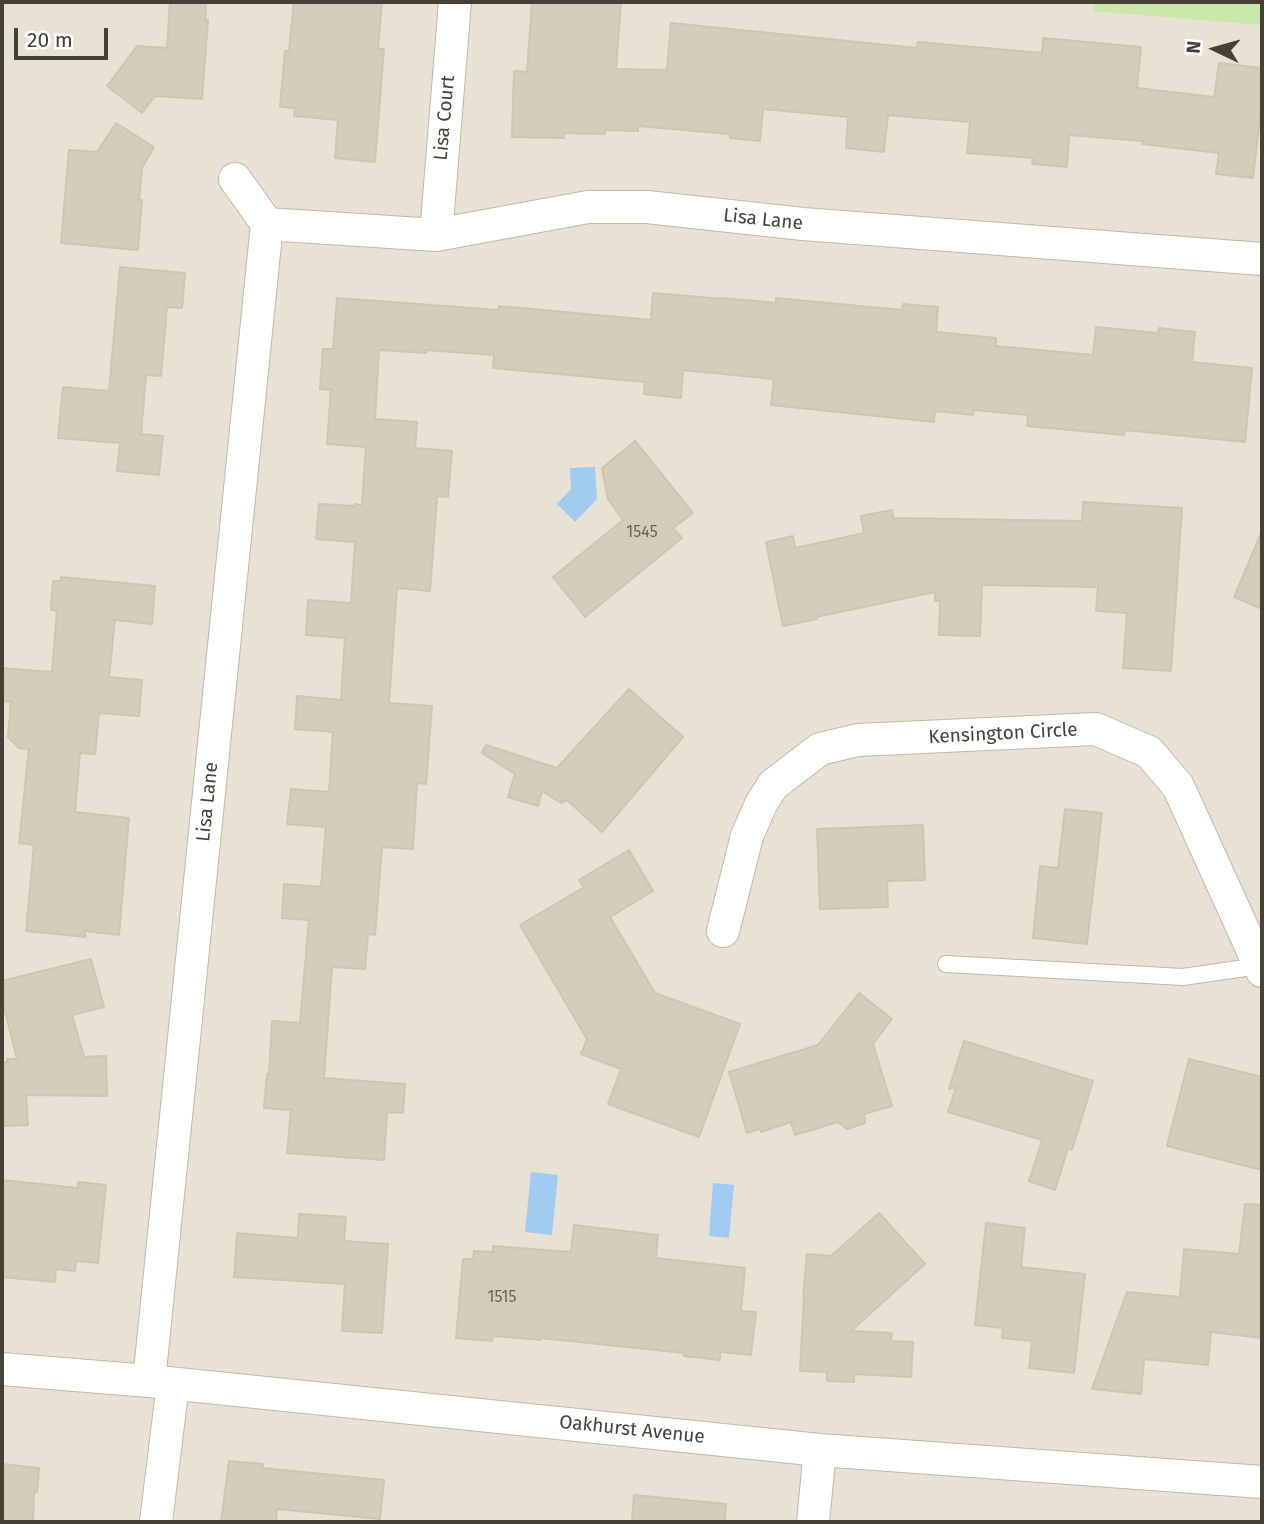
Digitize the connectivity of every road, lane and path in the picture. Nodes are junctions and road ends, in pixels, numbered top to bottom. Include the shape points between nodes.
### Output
1 (455, 2) edge
2 (235, 179) dead end
3 (267, 224) junction
4 (436, 235) junction
5 (1262, 259) edge
6 (723, 931) dead end
7 (946, 964) dead end
8 (1261, 968) edge
9 (2, 1369) edge
10 (161, 1382) junction
11 (820, 1450) junction
12 (1262, 1482) edge
13 (156, 1522) edge
14 (813, 1522) edge

1 - 4 street, Lisa Court
2 - 3 street
3 - 4 street, Lisa Lane
3 - 10 street, Lisa Lane
4 - 5 street, Lisa Lane via 588,207 647,207 803,224
6 - 8 street, Kensington Circle via 747,836 761,804 773,785 820,749 858,740 1096,729 1149,752 1178,786
7 - 8 lane via 1183,977
9 - 10 street, Oakhurst Avenue
10 - 11 street, Oakhurst Avenue
10 - 13 street, Lisa Lane
11 - 12 street, Oakhurst Avenue
11 - 14 street

